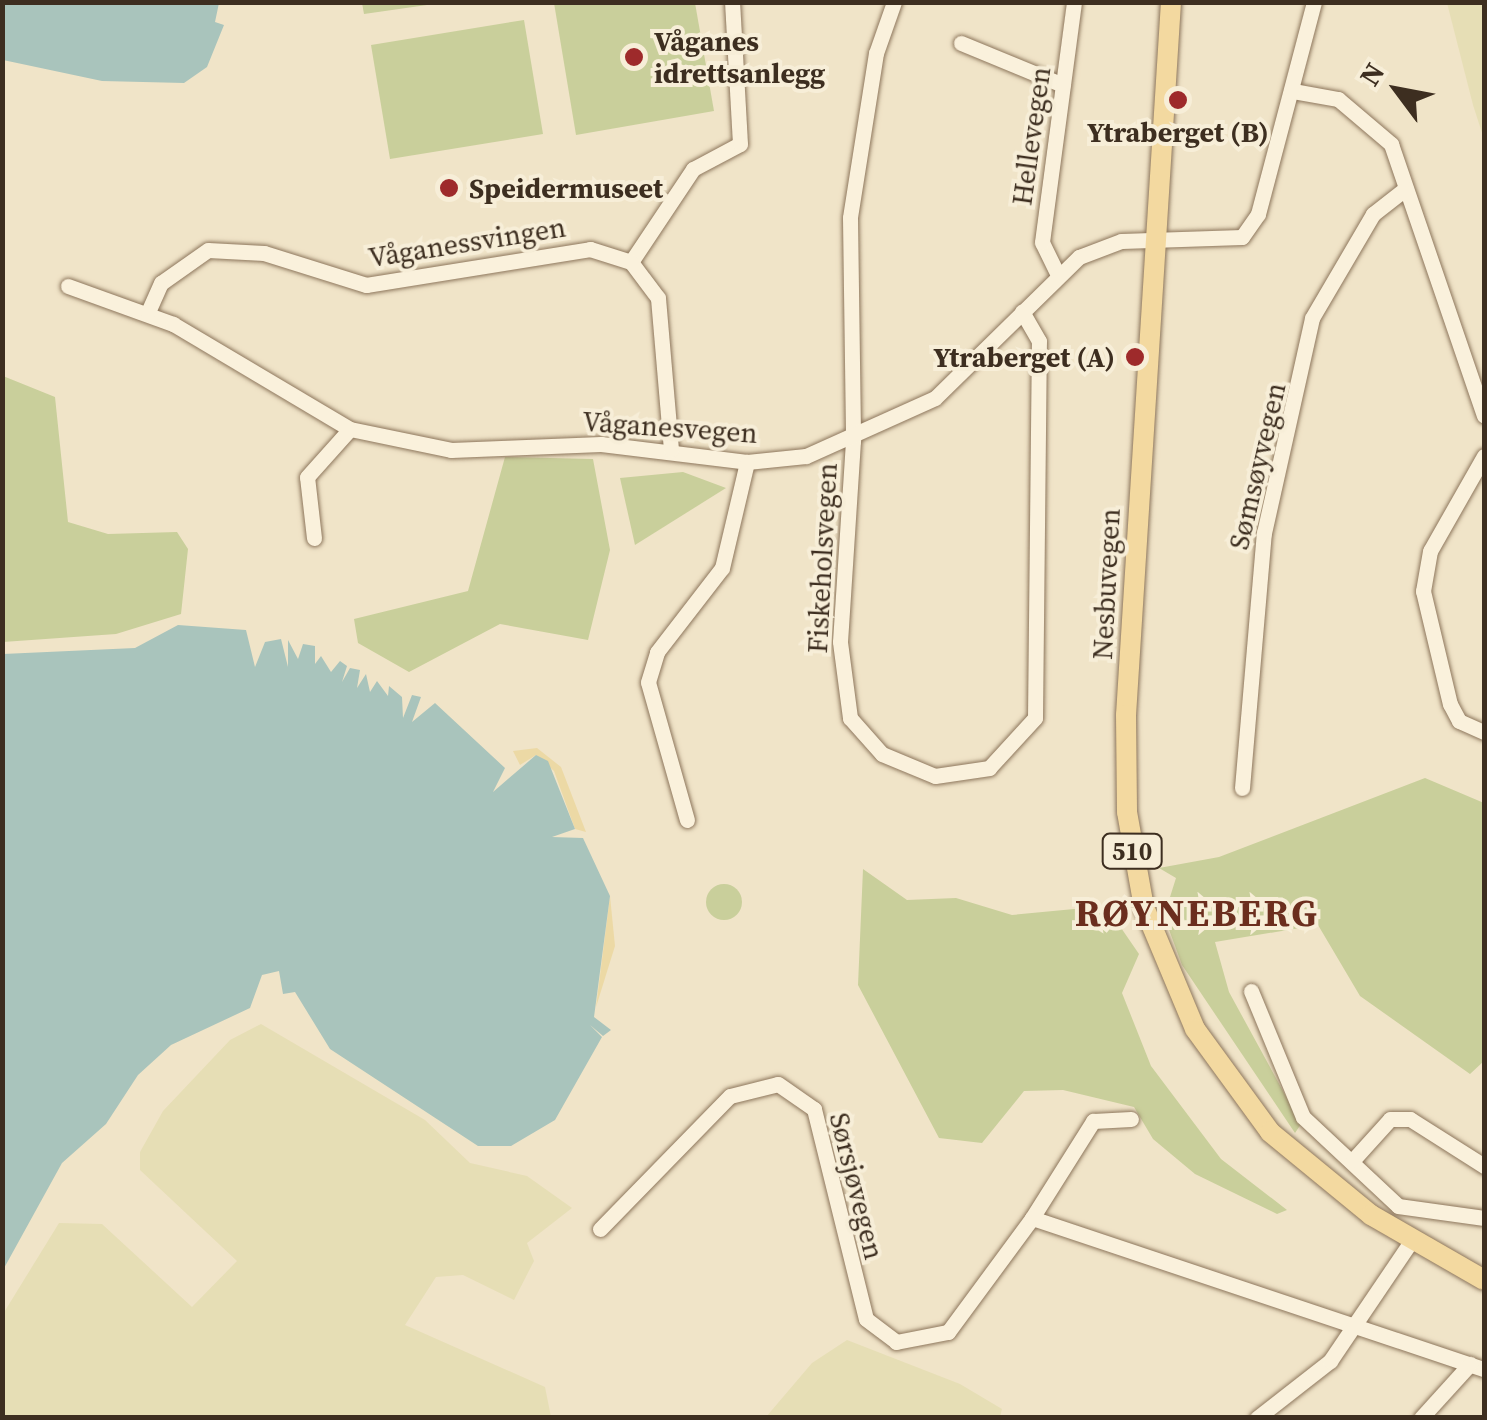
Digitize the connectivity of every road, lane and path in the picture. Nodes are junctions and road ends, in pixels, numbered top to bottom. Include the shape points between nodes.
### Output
1 (732, 2) edge
2 (894, 2) edge
3 (1074, 2) edge
4 (1171, 2) edge
5 (1314, 2) edge
6 (961, 43) dead end
7 (1062, 85) junction
8 (1293, 91) junction
9 (1405, 189) junction
10 (1154, 241) junction
11 (631, 262) junction
12 (1057, 273) junction
13 (68, 286) dead end
14 (148, 312) junction
15 (1022, 312) junction
16 (1484, 416) edge
17 (350, 429) junction
18 (854, 441) junction
19 (671, 448) junction
20 (1484, 456) edge
21 (746, 462) junction
22 (314, 538) dead end
23 (1484, 732) edge
24 (1242, 788) dead end
25 (688, 820) dead end
26 (1251, 991) dead end
27 (1131, 1119) dead end
28 (1353, 1160) junction
29 (1484, 1166) edge
30 (1032, 1218) junction
31 (1484, 1218) edge
32 (600, 1229) dead end
33 (1408, 1246) junction
34 (1483, 1280) edge
35 (1355, 1331) junction
36 (1477, 1366) edge
37 (1258, 1418) edge
38 (1421, 1418) edge

1 - 11 street via 740,144 694,169
2 - 18 street, Fiskeholsvegen via 876,53 850,218
3 - 7 street, Hellevegen
4 - 10 main road, Nesbuvegen / 510
5 - 8 street, Våganesvegen
6 - 7 street
7 - 12 street, Hellevegen via 1042,242
8 - 9 street via 1338,99 1370,118 1391,144
8 - 10 street, Våganesvegen via 1251,228 1227,244
9 - 16 street
9 - 24 street, Sømsøyvegen via 1373,214 1312,318 1264,533
10 - 12 street, Våganesvegen via 1098,248
10 - 33 main road, Nesbuvegen / 510 via 1126,715 1130,842 1180,1002 1270,1132
11 - 14 street, Våganessvingen via 590,249 532,252 366,285 264,252 208,250 161,283
11 - 19 street via 658,298
12 - 15 street, Våganesvegen
13 - 14 street
14 - 17 street, Våganesvegen
15 - 18 street, Våganesvegen via 934,398
15 - 18 street, Fiskeholsvegen via 1039,342 1036,718 1028,736 989,768 916,771 882,754 850,718 840,642
17 - 19 street, Våganesvegen via 451,450
17 - 22 street via 308,477
18 - 21 street, Våganesvegen
19 - 21 street, Våganesvegen
20 - 23 street via 1430,552 1423,590 1450,704 1459,722
21 - 25 street via 722,568 657,652 648,682
26 - 28 street via 1302,1117
27 - 30 street, Sørsjøvegen via 1092,1121
28 - 29 street via 1390,1119 1410,1119
28 - 31 street via 1398,1206
30 - 32 street, Sørsjøvegen via 948,1332 896,1342 866,1319 814,1109 764,1083 730,1096
30 - 35 street
33 - 34 main road, Nesbuvegen / 510
33 - 35 street
35 - 36 street
35 - 37 street
36 - 38 street

